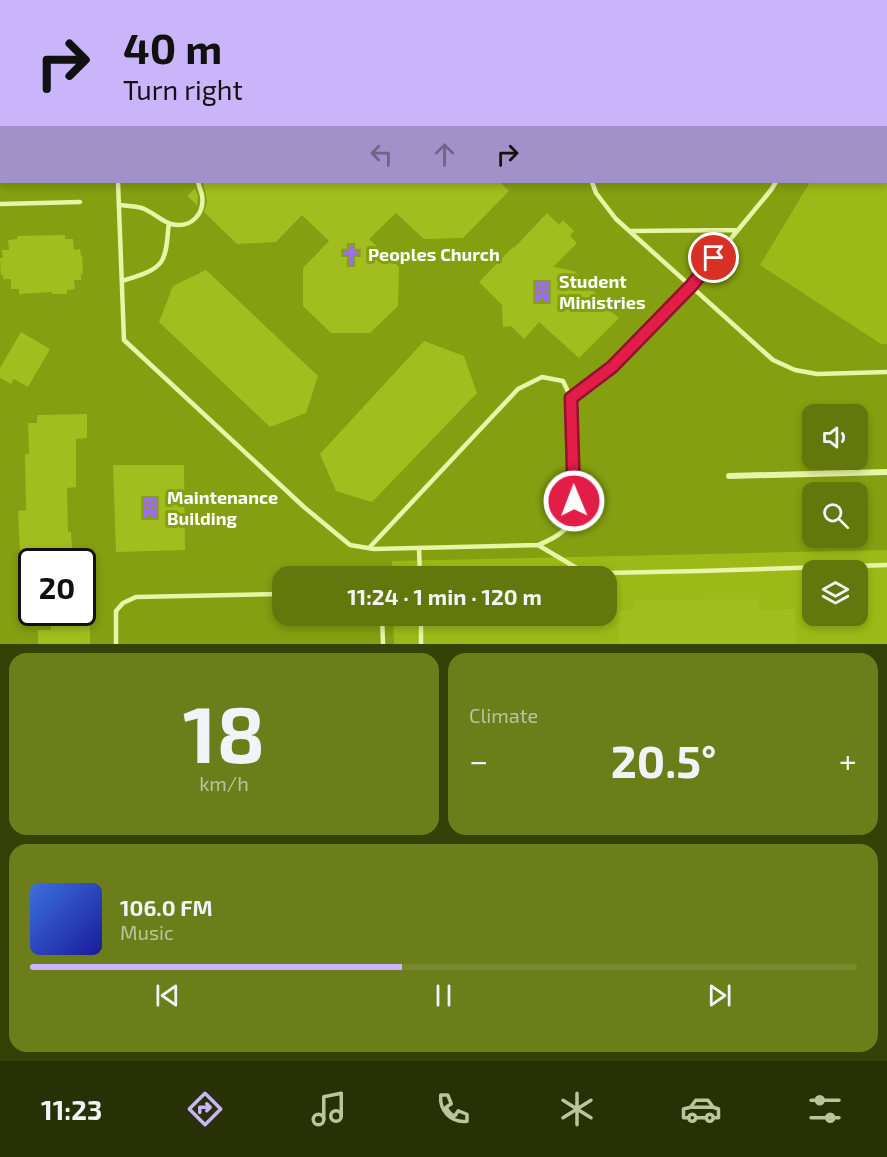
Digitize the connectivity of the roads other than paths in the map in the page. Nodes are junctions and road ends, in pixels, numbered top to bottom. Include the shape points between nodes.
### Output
1 (118, 183) edge
2 (198, 183) edge
3 (592, 183) edge
4 (775, 183) edge
5 (80, 202) dead end
6 (0, 204) edge
7 (119, 205) junction
8 (169, 223) junction
9 (738, 230) junction
10 (630, 231) junction
11 (122, 280) junction
12 (691, 286) junction
13 (887, 372) edge
14 (571, 398) junction
15 (887, 472) edge
16 (729, 476) dead end
17 (538, 545) junction
18 (369, 548) junction
19 (419, 548) junction
20 (887, 565) edge
21 (420, 566) edge
22 (272, 594) edge
23 (382, 626) edge
24 (421, 626) edge
25 (116, 644) edge
26 (382, 644) edge
27 (421, 644) edge

1 - 7 lane
2 - 8 lane via 202,196 196,219 189,224
3 - 10 lane via 616,219
4 - 9 lane
5 - 6 lane
7 - 8 lane via 145,209
7 - 11 lane
8 - 11 lane via 161,262 151,270
9 - 10 lane
9 - 12 lane
10 - 12 lane
11 - 18 lane via 124,340 304,507 350,545
12 - 13 lane via 773,360 795,370 818,374
12 - 14 lane via 612,367
14 - 17 lane via 574,521 555,538
14 - 18 lane via 563,381 542,377 518,389
15 - 16 street
17 - 19 lane
17 - 20 lane via 580,570 605,573
18 - 19 lane
19 - 21 lane
22 - 25 lane via 136,597 116,611
23 - 26 lane
24 - 27 lane

